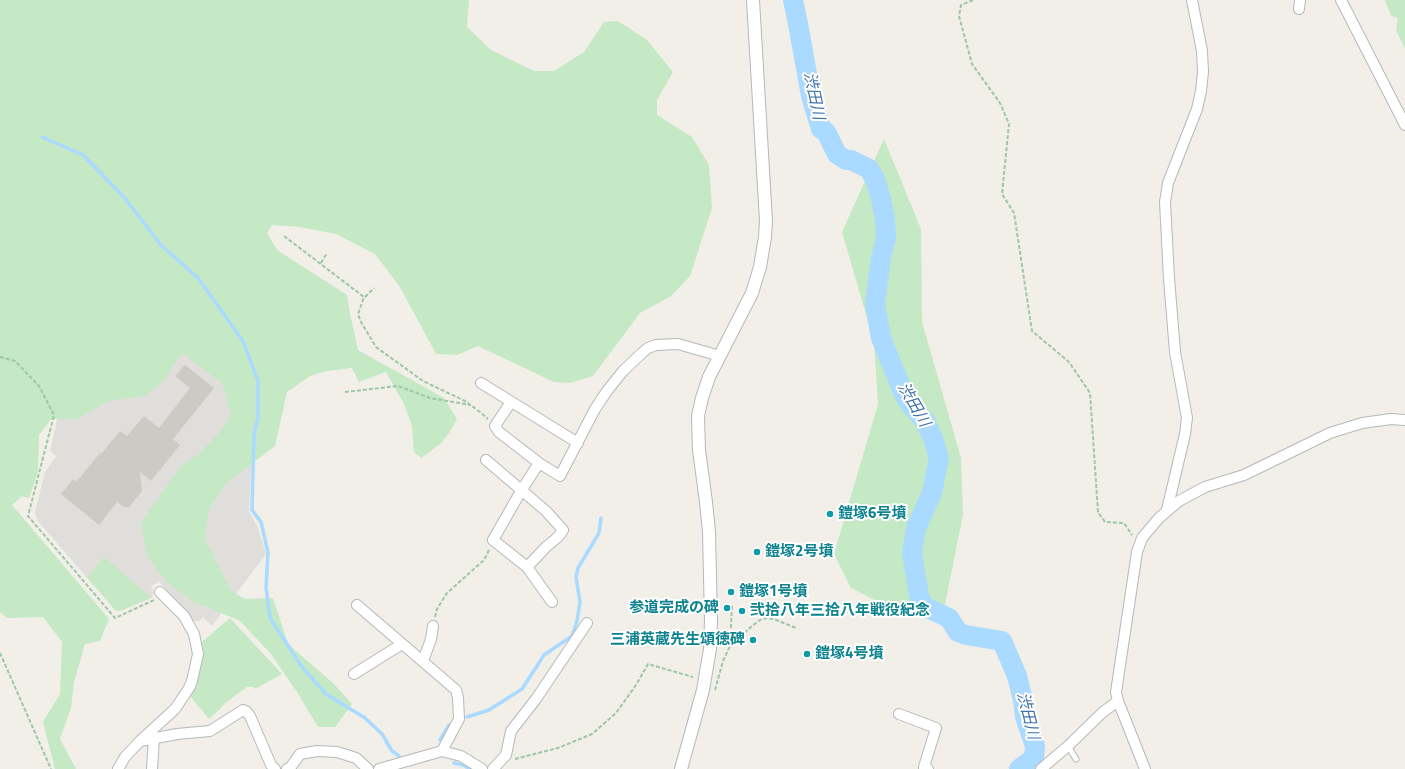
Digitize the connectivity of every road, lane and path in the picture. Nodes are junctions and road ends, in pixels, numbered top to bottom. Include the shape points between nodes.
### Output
1 (753, 0) edge
2 (973, 0) edge
3 (1192, 0) edge
4 (1341, 0) edge
5 (1405, 124) edge
6 (284, 236) dead end
7 (327, 253) dead end
8 (321, 263) junction
9 (374, 288) dead end
10 (364, 297) junction
11 (720, 356) junction
12 (0, 357) edge
13 (481, 383) dead end
14 (345, 392) dead end
15 (511, 402) junction
16 (472, 406) junction
17 (1405, 420) edge
18 (495, 426) junction
19 (578, 443) junction
20 (486, 460) dead end
21 (539, 463) junction
22 (521, 491) junction
23 (1167, 510) junction
24 (493, 540) junction
25 (1139, 544) junction
26 (527, 567) junction
27 (162, 593) joint
28 (552, 602) dead end
29 (357, 604) dead end
30 (732, 606) dead end
31 (586, 623) dead end
32 (433, 626) joint
33 (796, 628) dead end
34 (402, 644) junction
35 (730, 646) junction
36 (0, 653) edge
37 (423, 661) junction
38 (354, 674) dead end
39 (704, 680) junction
40 (710, 691) dead end
41 (1118, 701) junction
42 (918, 710) dead end
43 (899, 714) dead end
44 (914, 720) junction
45 (154, 738) junction
46 (140, 741) junction
47 (1068, 746) junction
48 (442, 751) junction
49 (1076, 759) dead end
50 (496, 766) edge
51 (52, 769) edge
52 (118, 769) edge
53 (152, 769) edge
54 (275, 769) edge
55 (287, 769) edge
56 (368, 769) edge
57 (379, 769) edge
58 (482, 769) edge
59 (681, 769) edge
60 (928, 769) edge
61 (1041, 769) edge
62 (1145, 769) edge

1 - 11 street via 765,237 752,293
2 - 25 path via 961,6 959,16 972,64 1000,103 1009,124 1002,194 1014,213 1032,331 1069,362 1090,393 1098,512 1105,522 1124,524
3 - 23 street via 1202,51 1201,91 1197,109 1168,183 1165,202 1175,352 1187,418
4 - 5 street
6 - 8 path
7 - 8 path
8 - 10 path
9 - 10 path
10 - 16 path via 358,314 376,347 423,381
11 - 19 street via 678,344 648,348 607,391
11 - 39 street via 705,388 698,416 699,450 709,532 711,605 710,649
12 - 27 path via 15,361 39,386 54,415 28,516 115,618
13 - 15 street
14 - 16 path via 398,386 430,398
15 - 18 street
15 - 19 street
16 - 18 path
17 - 23 street via 1362,423 1330,433 1244,475 1205,487
18 - 21 street via 499,432
19 - 21 street via 560,476
20 - 22 street
21 - 22 street
22 - 24 street
22 - 26 street via 546,511 563,530
23 - 25 street via 1149,528
24 - 26 street
24 - 32 path via 484,560 447,593 437,609
25 - 41 street via 1116,692
26 - 28 street
27 - 46 street via 184,616 194,634 198,654 189,688 175,709
29 - 34 street
30 - 35 path
31 - 50 street via 536,699 510,731 506,755
32 - 37 street
33 - 35 path via 766,618 752,626
34 - 37 street
34 - 38 street
35 - 40 path via 723,661 717,687
36 - 51 path
37 - 48 street via 456,690 458,698 459,719
39 - 50 path via 648,664 616,713 592,734 558,748
39 - 59 street
41 - 47 street
41 - 62 street
42 - 44 street
43 - 44 street
44 - 60 street via 936,728 924,767
45 - 46 street
45 - 53 street
45 - 54 street via 210,732 243,710 250,716
46 - 52 street
47 - 49 lane
47 - 61 street
48 - 57 street
48 - 58 street via 461,756
55 - 56 street via 300,754 317,751 337,752 356,758

